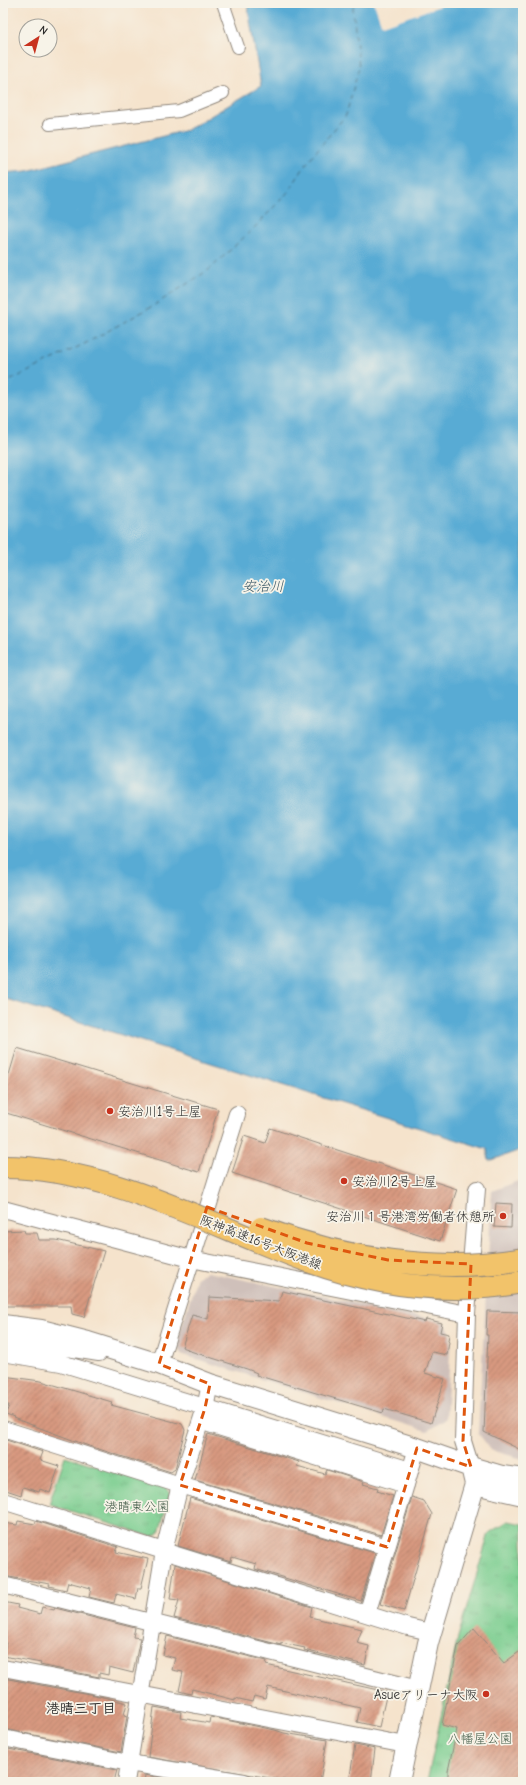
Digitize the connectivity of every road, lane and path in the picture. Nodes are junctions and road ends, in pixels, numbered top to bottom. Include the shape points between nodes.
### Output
1 (223, 3) edge
2 (238, 47) dead end
3 (222, 93) dead end
4 (50, 124) dead end
5 (237, 1114) dead end
6 (3, 1158) edge
7 (3, 1167) edge
8 (476, 1189) dead end
9 (3, 1209) edge
10 (191, 1259) junction
11 (523, 1259) edge
12 (523, 1282) edge
13 (467, 1314) junction
14 (3, 1325) edge
15 (3, 1341) edge
16 (3, 1353) edge
17 (151, 1362) junction
18 (210, 1384) junction
19 (206, 1408) junction
20 (209, 1424) dead end
21 (3, 1429) edge
22 (417, 1448) junction
23 (410, 1470) junction
24 (473, 1475) junction
25 (523, 1479) edge
26 (180, 1485) junction
27 (406, 1485) junction
28 (523, 1495) edge
29 (3, 1500) edge
30 (388, 1547) junction
31 (164, 1551) junction
32 (3, 1585) edge
33 (367, 1614) junction
34 (152, 1622) junction
35 (430, 1632) junction
36 (3, 1668) edge
37 (418, 1688) junction
38 (140, 1694) junction
39 (3, 1738) edge
40 (406, 1745) junction
41 (129, 1762) junction
42 (126, 1782) edge
43 (244, 1782) edge
44 (399, 1782) edge

1 - 2 street
3 - 4 street via 179,111
5 - 10 street
6 - 11 highway, 阪神高速16号大阪港線, bridge via 62,1163 120,1178 182,1197 270,1231 346,1253 428,1264 487,1263
7 - 12 highway, 阪神高速16号大阪港線, bridge via 61,1173 114,1186 166,1204 309,1262 372,1280 438,1288
8 - 13 street
9 - 10 street
10 - 13 street
10 - 17 street
13 - 24 street via 463,1441
14 - 17 street via 62,1335
15 - 17 street via 61,1347
16 - 19 street via 61,1363
17 - 18 street
18 - 19 street
18 - 22 street
19 - 23 street
19 - 26 street
20 - 27 street
21 - 26 street
22 - 23 street
22 - 24 street
23 - 27 street
24 - 25 street
24 - 28 street
24 - 35 street
26 - 30 street
26 - 31 street
27 - 30 street
29 - 31 street
30 - 33 street
31 - 33 street
31 - 34 street
32 - 34 street
33 - 35 street
34 - 37 street
34 - 38 street
35 - 37 street
36 - 38 street
37 - 40 street
38 - 40 street
38 - 41 street
39 - 41 street
40 - 44 street
41 - 42 street
41 - 43 street

